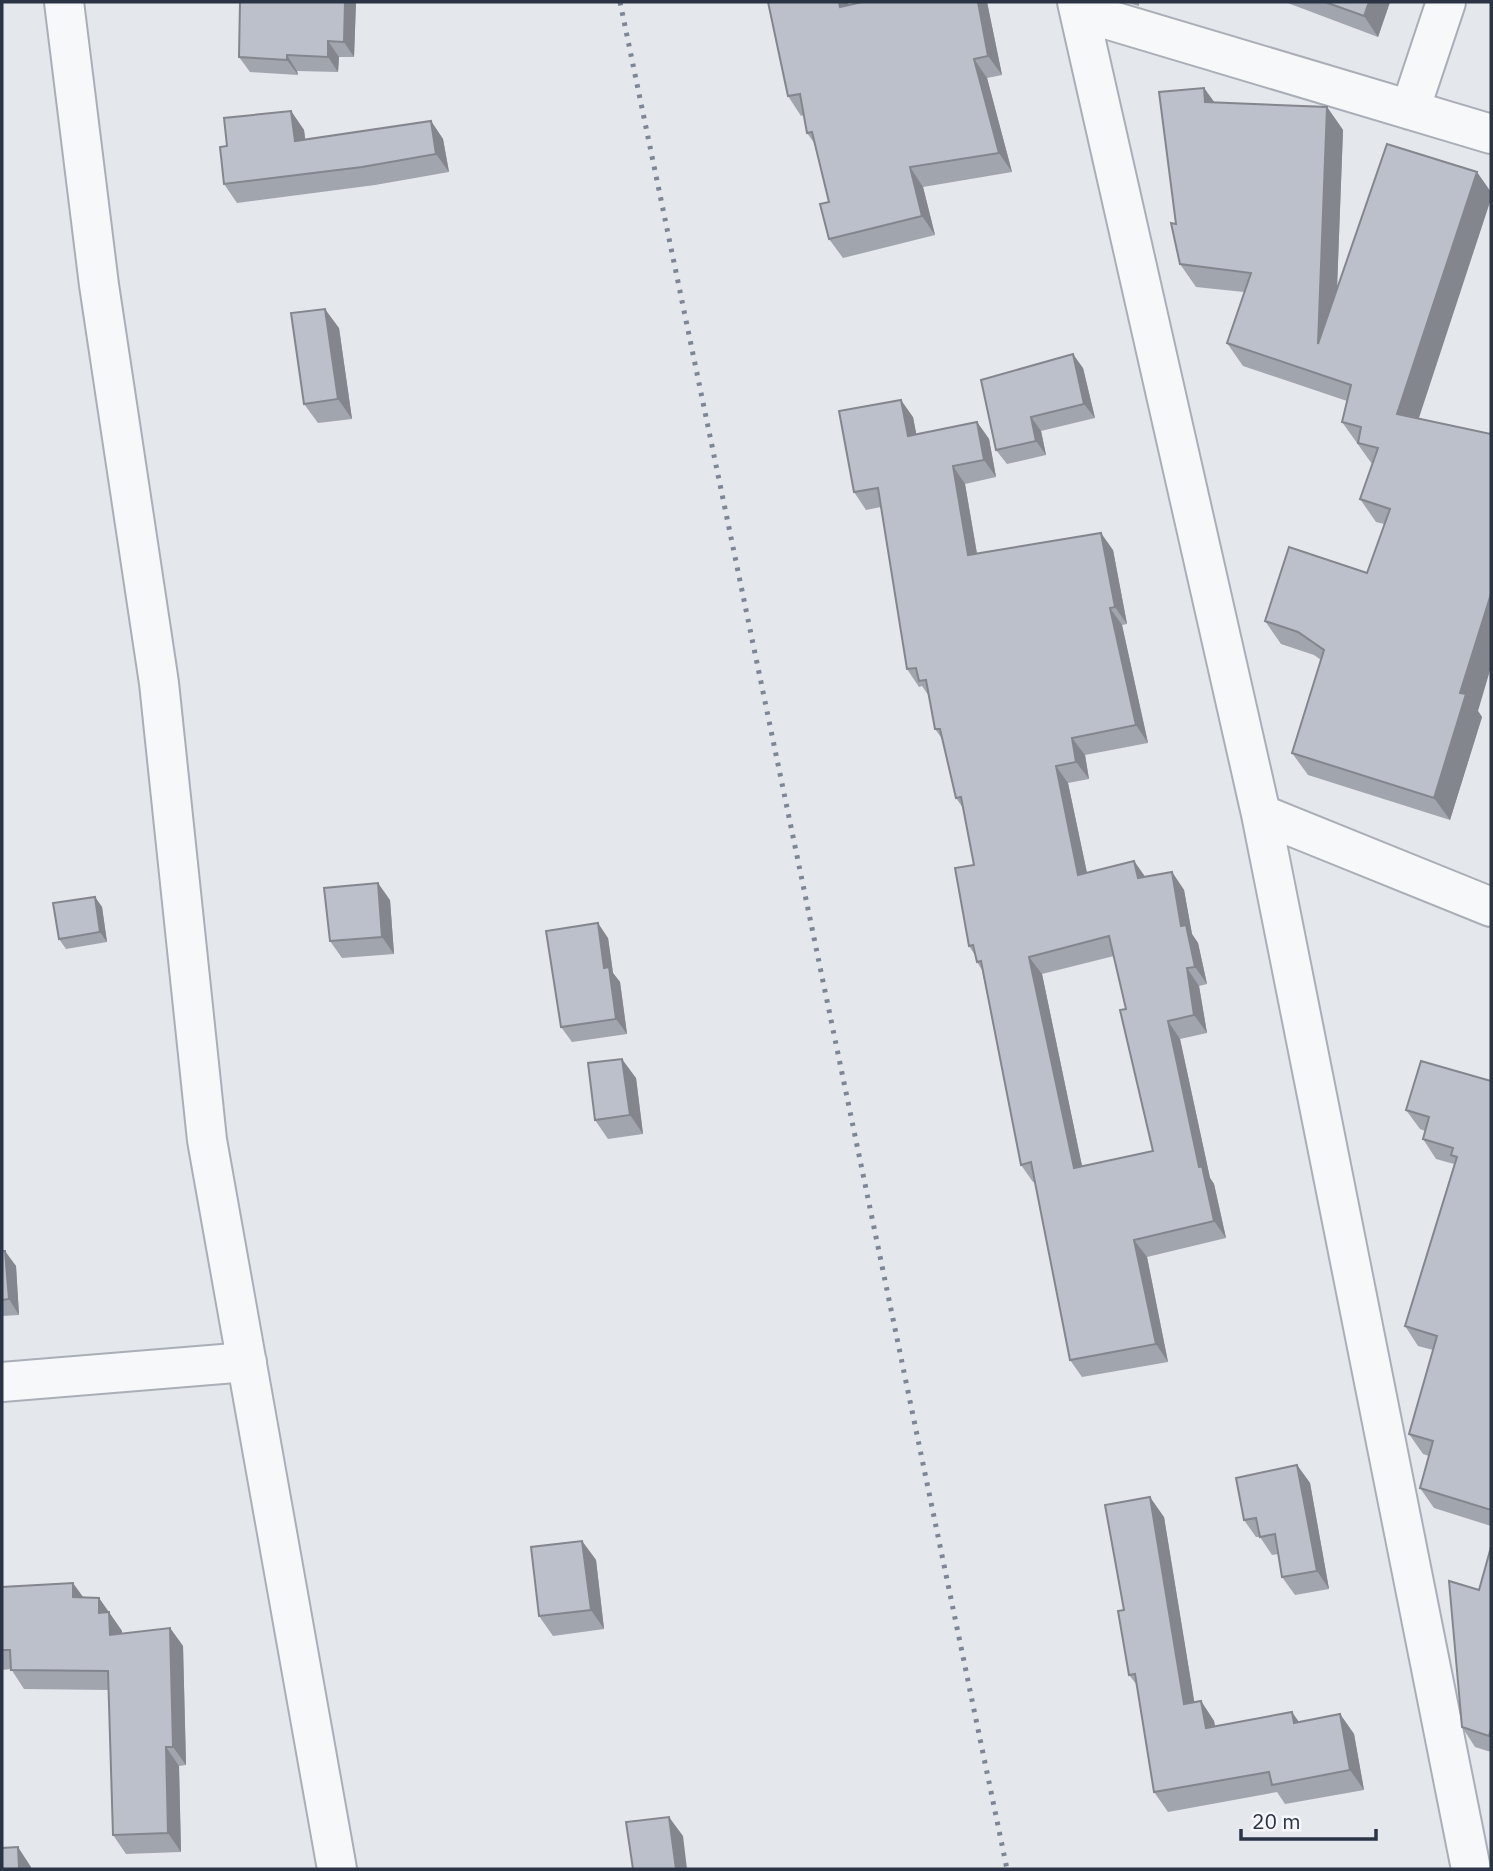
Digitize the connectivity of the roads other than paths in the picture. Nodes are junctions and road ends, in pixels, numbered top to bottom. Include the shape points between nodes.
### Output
1 (64, 2) edge
2 (1446, 2) edge
3 (1078, 6) edge
4 (1410, 110) junction
5 (1491, 134) edge
6 (1261, 814) junction
7 (1491, 907) edge
8 (247, 1362) junction
9 (2, 1382) edge
10 (337, 1869) edge
11 (1471, 1869) edge

1 - 8 street via 99,285 159,683 207,1140
2 - 4 street
3 - 4 street
3 - 6 street
4 - 5 street
6 - 7 street
6 - 11 street
8 - 9 street
8 - 10 street

